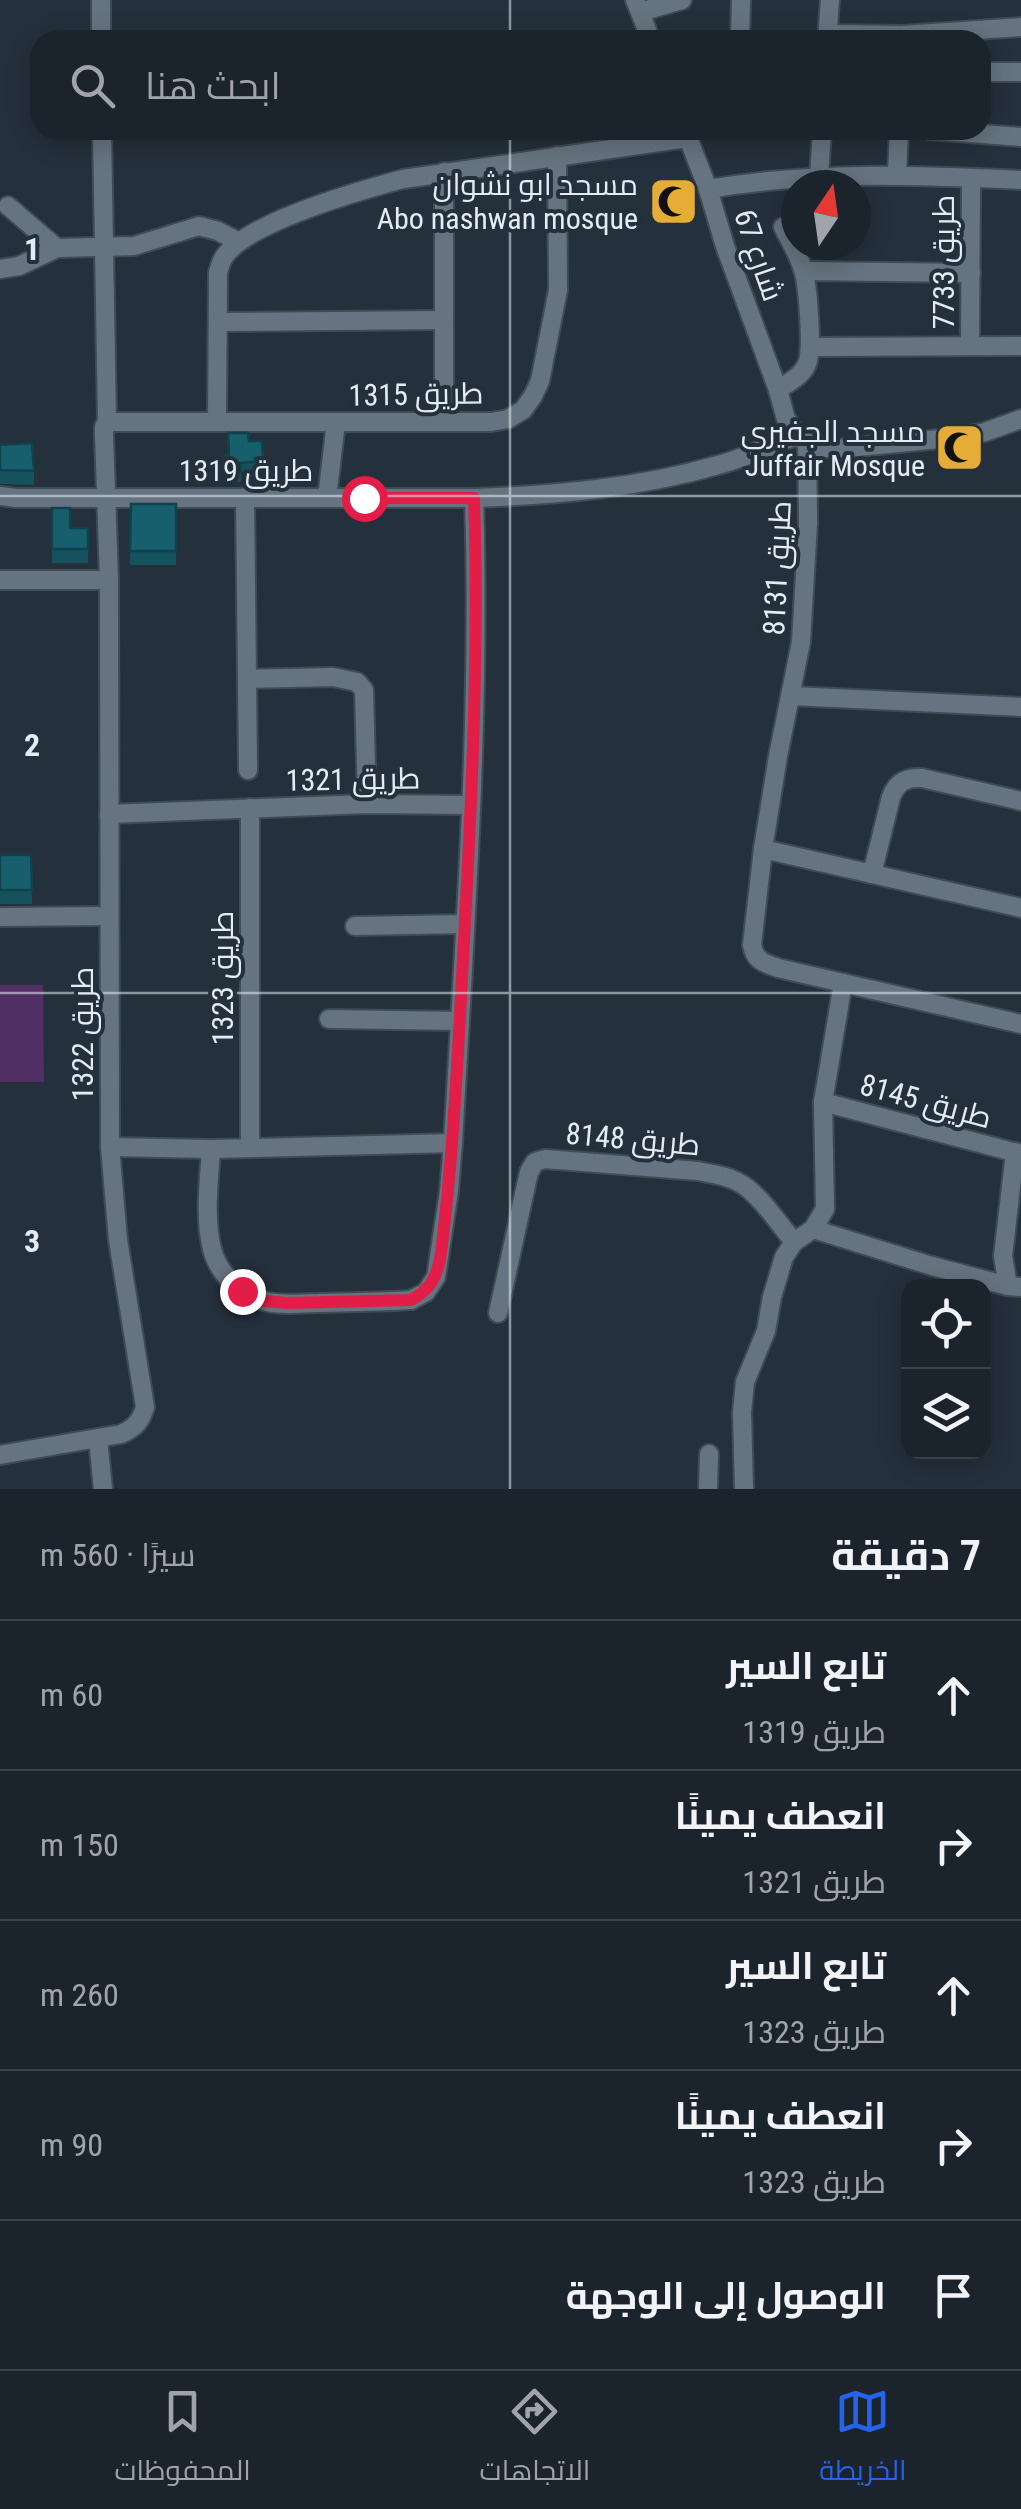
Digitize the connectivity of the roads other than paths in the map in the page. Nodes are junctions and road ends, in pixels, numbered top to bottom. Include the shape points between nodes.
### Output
1 (101, 0) edge
2 (682, 0) edge
3 (741, 0) edge
4 (830, 0) edge
5 (638, 6) edge
6 (1021, 27) edge
7 (101, 30) edge
8 (647, 30) edge
9 (740, 30) edge
10 (828, 30) edge
11 (991, 33) edge
12 (991, 72) edge
13 (1021, 72) edge
14 (991, 135) edge
15 (1021, 138) edge
16 (102, 140) edge
17 (651, 140) edge
18 (688, 140) edge
19 (822, 140) edge
20 (899, 140) edge
21 (557, 156) junction
22 (820, 170) edge
23 (444, 172) junction
24 (897, 174) junction
25 (871, 175) edge
26 (971, 178) junction
27 (781, 179) edge
28 (1021, 180) edge
29 (708, 190) junction
30 (8, 206) dead end
31 (240, 242) junction
32 (57, 248) junction
33 (103, 248) junction
34 (798, 260) edge
35 (0, 269) edge
36 (804, 271) junction
37 (971, 273) junction
38 (444, 320) junction
39 (218, 322) junction
40 (970, 346) junction
41 (1021, 346) edge
42 (810, 348) junction
43 (779, 394) junction
44 (1021, 419) edge
45 (444, 421) junction
46 (107, 422) junction
47 (217, 422) junction
48 (336, 422) junction
49 (802, 439) junction
50 (848, 447) junction
51 (0, 496) edge
52 (105, 497) junction
53 (245, 497) junction
54 (327, 498) junction
55 (474, 498) junction
56 (0, 580) edge
57 (109, 580) junction
58 (248, 679) junction
59 (792, 696) junction
60 (1021, 707) edge
61 (248, 770) dead end
62 (1021, 801) edge
63 (367, 804) junction
64 (471, 805) junction
65 (250, 808) junction
66 (109, 814) junction
67 (763, 849) junction
68 (872, 874) junction
69 (1021, 908) edge
70 (108, 916) junction
71 (0, 918) edge
72 (465, 924) junction
73 (355, 926) dead end
74 (843, 983) junction
75 (329, 1020) dead end
76 (460, 1021) junction
77 (1021, 1024) edge
78 (823, 1102) junction
79 (454, 1143) junction
80 (110, 1147) junction
81 (250, 1148) junction
82 (210, 1149) junction
83 (1018, 1153) edge
84 (813, 1229) junction
85 (794, 1242) junction
86 (1014, 1286) edge
87 (498, 1313) dead end
88 (98, 1439) junction
89 (0, 1454) edge
90 (709, 1454) dead end
91 (103, 1489) edge
92 (708, 1489) edge
93 (744, 1489) edge

1 - 7 street
2 - 5 street
3 - 9 street
4 - 10 street
5 - 8 street
6 - 11 street
12 - 13 street
14 - 15 street
16 - 33 street, طريق 1322
17 - 21 street
18 - 29 street, شارع 67
19 - 22 street
20 - 24 street
21 - 23 street
21 - 45 street, طريق 1315 via 558,290 540,381 508,420
23 - 31 street via 360,190
23 - 38 street
24 - 25 street
24 - 26 street
26 - 28 street
26 - 37 street, طريق 7733
27 - 29 street
29 - 43 street, شارع 67
30 - 32 street
31 - 33 street via 200,226
31 - 39 street via 218,272
32 - 33 street
32 - 35 street
33 - 46 street, طريق 1322
34 - 36 street
36 - 37 street
36 - 42 street
37 - 40 street, طريق 7733
38 - 39 street
38 - 45 street
39 - 47 street
40 - 41 street
40 - 42 street
42 - 43 street via 802,372
43 - 49 street, شارع 67 via 786,419
43 - 50 street, شارع 67 via 809,436
44 - 50 street via 960,437
45 - 48 street, طريق 1315
46 - 47 street, طريق 1315
46 - 52 street, طريق 1322
47 - 48 street, طريق 1315
48 - 54 street
49 - 50 street via 827,449
49 - 55 street, طريق 1319 via 636,483
49 - 59 street, طريق 8131 via 808,522
51 - 52 street, طريق 1319
52 - 53 street, طريق 1319
52 - 57 street, طريق 1322
53 - 54 street, طريق 1319
53 - 58 street
54 - 55 street, طريق 1319
55 - 64 street
56 - 57 street
57 - 66 street, طريق 1322
58 - 61 street
58 - 63 street via 357,682 364,690
59 - 60 street
59 - 67 street, طريق 8131
62 - 68 street via 922,778 902,780 891,797
63 - 64 street, طريق 1321
63 - 65 street, طريق 1321
64 - 72 street
65 - 66 street, طريق 1321
65 - 81 street, طريق 1323
66 - 70 street, طريق 1322
67 - 68 street
67 - 74 street, طريق 8131 via 755,957
68 - 69 street
70 - 71 street
70 - 80 street, طريق 1322
72 - 73 street
72 - 76 street
74 - 77 street
74 - 78 street, طريق 8145
75 - 76 street
76 - 79 street
78 - 83 street, طريق 8145
78 - 84 street, طريق 8145 via 826,1200
79 - 81 street
79 - 82 street via 436,1277 411,1300 376,1302 264,1301 224,1275 209,1230
80 - 82 street
80 - 88 street, طريق 1322 via 145,1407 132,1429
81 - 82 street
83 - 86 street, طريق 8145 via 1003,1256
84 - 85 street
84 - 86 street
85 - 87 street, طريق 8148 via 740,1182 545,1159 528,1172
85 - 93 street via 745,1382
88 - 89 street, طريق 1322
88 - 91 street
90 - 92 street

